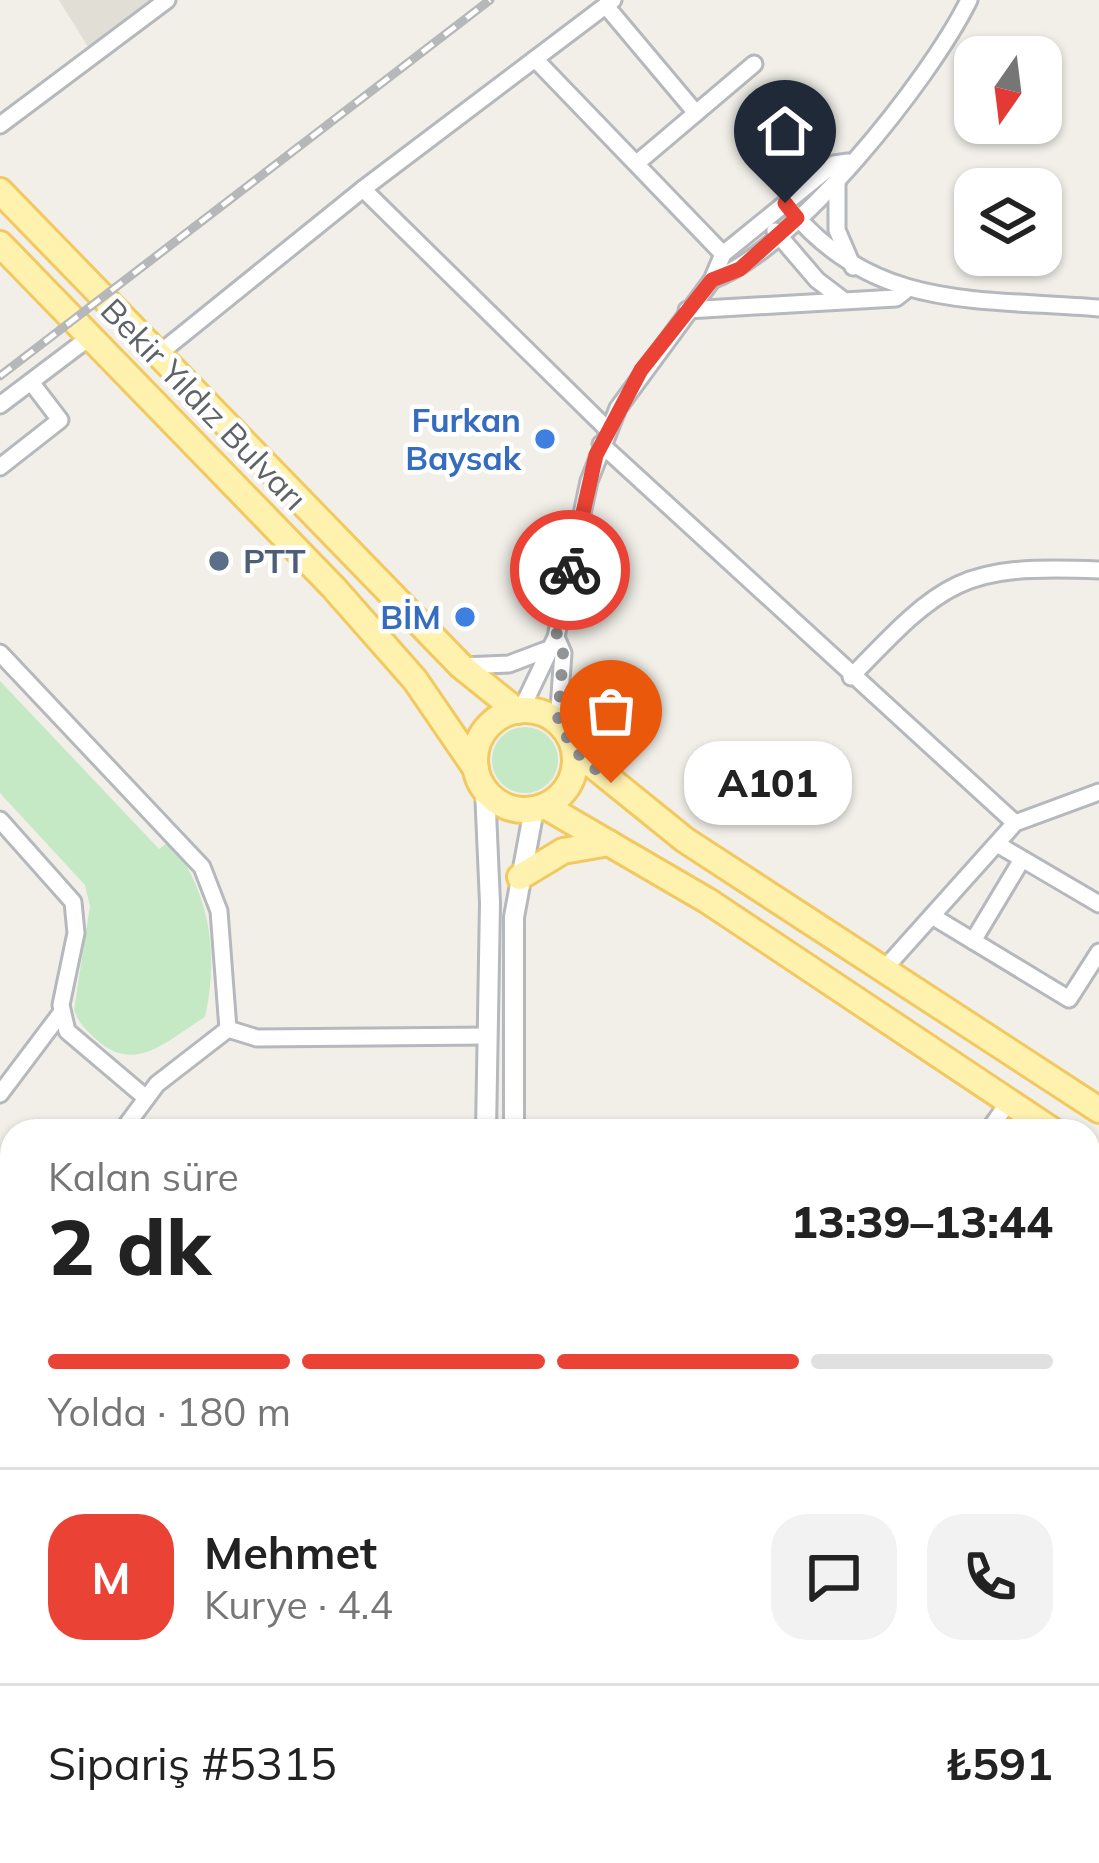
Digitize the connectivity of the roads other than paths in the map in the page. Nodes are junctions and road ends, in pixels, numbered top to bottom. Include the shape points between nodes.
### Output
1 (167, 0) edge
2 (969, 0) edge
3 (610, 3) edge
4 (535, 59) junction
5 (754, 64) dead end
6 (696, 113) junction
7 (0, 125) edge
8 (848, 162) junction
9 (637, 163) junction
10 (837, 178) junction
11 (363, 189) junction
12 (0, 191) edge
13 (785, 203) junction
14 (797, 218) junction
15 (765, 219) junction
16 (778, 236) junction
17 (0, 244) edge
18 (723, 254) junction
19 (855, 269) junction
20 (712, 280) junction
21 (905, 291) junction
22 (843, 299) junction
23 (1099, 308) edge
24 (687, 310) junction
25 (90, 337) junction
26 (156, 356) junction
27 (31, 382) junction
28 (0, 405) edge
29 (604, 436) junction
30 (0, 467) edge
31 (1099, 570) edge
32 (551, 643) junction
33 (0, 653) edge
34 (461, 666) junction
35 (851, 677) junction
36 (519, 711) junction
37 (558, 722) junction
38 (575, 751) junction
39 (481, 779) junction
40 (1099, 792) edge
41 (540, 807) junction
42 (0, 820) edge
43 (1016, 823) junction
44 (609, 843) junction
45 (997, 844) junction
46 (1021, 861) junction
47 (520, 877) junction
48 (1099, 904) edge
49 (932, 916) junction
50 (973, 941) junction
51 (1099, 952) edge
52 (886, 967) junction
53 (61, 1013) junction
54 (228, 1029) junction
55 (488, 1036) junction
56 (0, 1094) edge
57 (146, 1098) junction
58 (1009, 1103) junction
59 (1099, 1110) edge
60 (131, 1119) edge
61 (486, 1119) edge
62 (514, 1119) edge
63 (997, 1119) edge
64 (1034, 1119) edge

1 - 7 street
2 - 8 street via 910,94
3 - 4 street
3 - 6 street
4 - 9 street
4 - 11 street
5 - 6 street
6 - 9 street
8 - 10 street
8 - 13 street
9 - 18 street
10 - 14 street
10 - 19 street via 837,230
11 - 26 street
11 - 29 street
12 - 26 main road, Bekir Yıldız Bulvarı
13 - 14 street
13 - 15 street
14 - 16 street
14 - 19 street
15 - 16 street
15 - 18 street
16 - 20 street via 740,269
16 - 22 street
17 - 25 main road, Bekir Yıldız Bulvarı
18 - 20 street
19 - 21 street
20 - 24 street
21 - 22 street
21 - 23 street
22 - 24 street
24 - 29 street
25 - 27 street
25 - 39 main road, Bekir Yıldız Bulvarı via 334,588 415,680
26 - 34 main road, Bekir Yıldız Bulvarı
27 - 28 street
27 - 30 street via 61,420
29 - 32 street
29 - 35 street
31 - 35 street via 1017,568 951,585 922,603
32 - 34 street via 509,664
32 - 36 street
32 - 37 street via 563,653
33 - 54 street via 202,867 219,911
34 - 36 main road, Bekir Yıldız Bulvarı
35 - 43 street
36 - 37 main road
36 - 39 main road via 496,719 482,736
37 - 38 main road
38 - 41 main road via 569,784
38 - 52 main road via 685,840
39 - 41 main road via 502,804
39 - 55 street
40 - 43 street
41 - 44 main road
41 - 47 street
42 - 53 street via 73,902 76,933
43 - 45 street
44 - 47 main road via 563,850
44 - 58 main road
45 - 46 street
45 - 49 street
46 - 48 street
46 - 50 street
47 - 62 street
49 - 50 street
49 - 52 street
50 - 51 street via 1070,999
52 - 59 main road
53 - 56 street
53 - 57 street via 73,1039
54 - 55 street via 257,1038
54 - 57 street
55 - 61 street
57 - 60 street
58 - 63 street
58 - 64 main road

